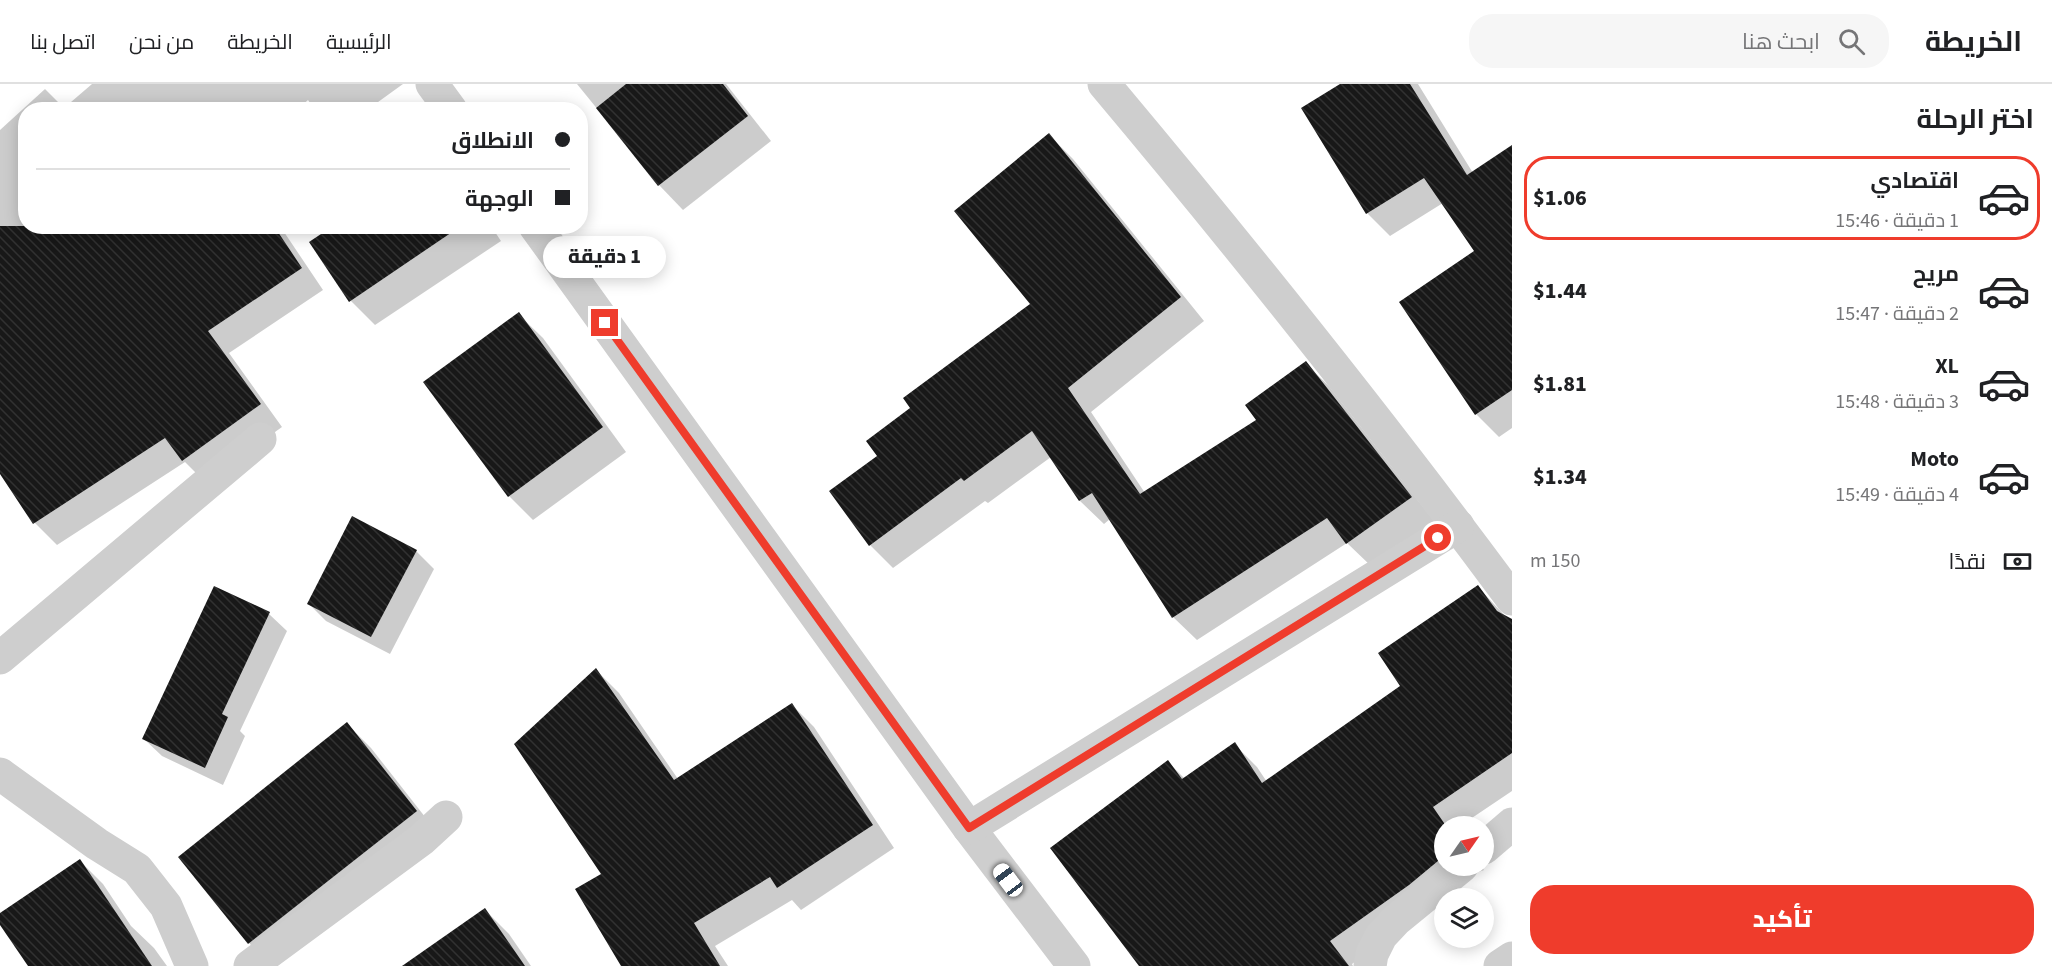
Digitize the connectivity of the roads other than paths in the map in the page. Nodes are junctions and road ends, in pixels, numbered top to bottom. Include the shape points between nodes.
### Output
1 (432, 84) edge
2 (1104, 84) edge
3 (445, 102) edge
4 (541, 234) edge
5 (260, 439) dead end
6 (1458, 526) junction
7 (1512, 599) edge
8 (0, 658) edge
9 (0, 774) edge
10 (446, 817) dead end
11 (1512, 824) edge
12 (969, 828) junction
13 (1494, 839) edge
14 (1450, 876) edge
15 (1512, 958) edge
16 (192, 966) edge
17 (250, 966) edge
18 (1074, 966) edge
19 (1370, 966) edge
20 (1500, 966) edge

1 - 3 street
2 - 6 street via 1287,306
4 - 12 street
5 - 8 street
6 - 7 street
6 - 12 street
9 - 16 street via 137,869 165,906
10 - 17 street via 421,840
11 - 13 street
12 - 18 street
14 - 19 street via 1381,936
15 - 20 street

